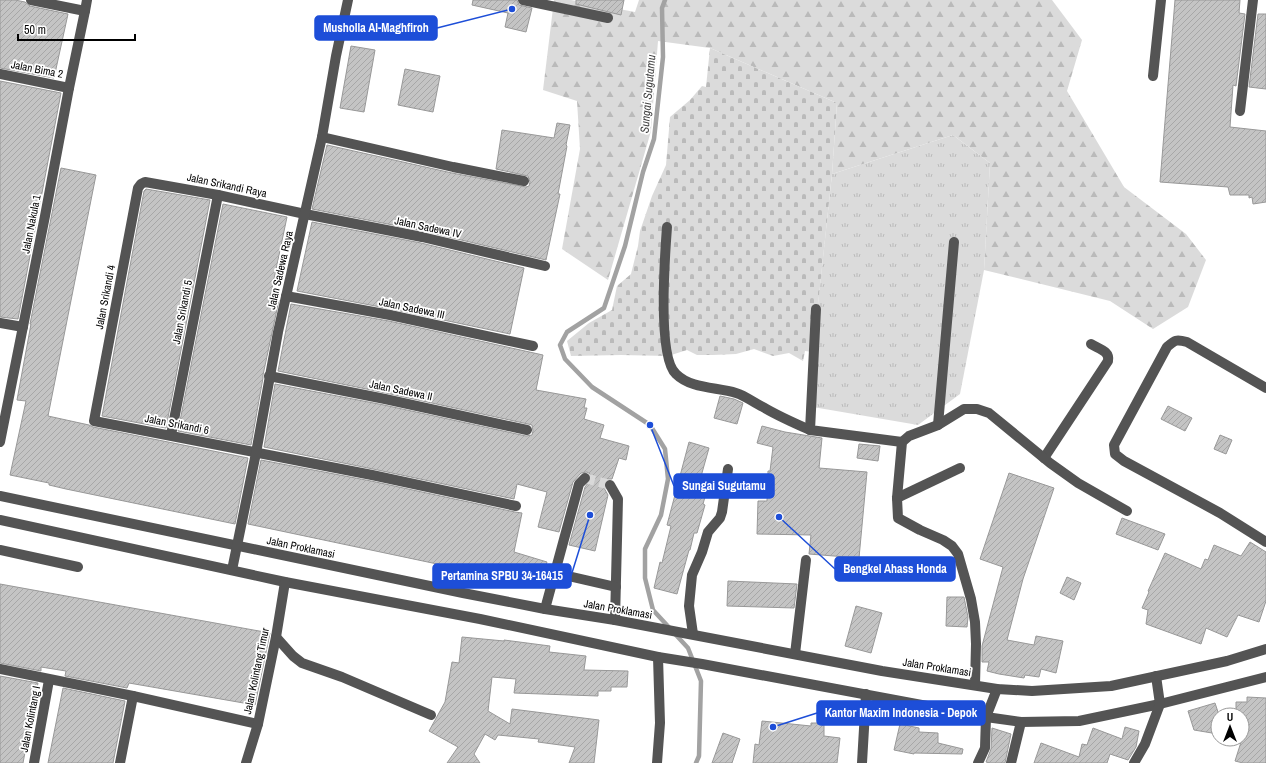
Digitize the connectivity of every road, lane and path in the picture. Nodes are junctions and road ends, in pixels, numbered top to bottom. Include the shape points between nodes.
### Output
1 (31, 0) edge
2 (87, 0) edge
3 (348, 0) edge
4 (523, 0) edge
5 (1161, 0) edge
6 (1252, 0) edge
7 (85, 11) junction
8 (608, 18) dead end
9 (0, 74) edge
10 (1153, 76) dead end
11 (69, 88) junction
12 (1240, 110) dead end
13 (322, 137) junction
14 (524, 181) dead end
15 (145, 182) joint
16 (218, 195) junction
17 (305, 214) junction
18 (667, 227) dead end
19 (954, 242) dead end
20 (545, 266) dead end
21 (286, 296) junction
22 (816, 309) dead end
23 (0, 323) edge
24 (23, 327) junction
25 (1091, 344) dead end
26 (533, 346) dead end
27 (270, 376) junction
28 (1266, 388) edge
29 (4, 403) edge
30 (94, 420) joint
31 (938, 425) junction
32 (527, 430) dead end
33 (810, 430) junction
34 (171, 435) junction
35 (0, 442) edge
36 (902, 442) junction
37 (256, 453) junction
38 (1044, 458) junction
39 (960, 468) dead end
40 (728, 469) dead end
41 (585, 478) dead end
42 (610, 485) dead end
43 (0, 496) edge
44 (897, 498) junction
45 (516, 506) dead end
46 (1127, 511) dead end
47 (0, 520) edge
48 (1266, 542) edge
49 (237, 545) junction
50 (0, 550) edge
51 (806, 560) dead end
52 (78, 567) dead end
53 (232, 570) junction
54 (554, 573) junction
55 (286, 582) junction
56 (616, 587) junction
57 (545, 609) junction
58 (615, 620) junction
59 (690, 634) junction
60 (276, 637) junction
61 (1266, 649) edge
62 (795, 654) junction
63 (658, 658) junction
64 (0, 670) edge
65 (1156, 676) junction
66 (1266, 677) edge
67 (50, 680) junction
68 (975, 685) junction
69 (997, 689) junction
70 (866, 694) junction
71 (133, 696) junction
72 (1160, 704) junction
73 (431, 715) dead end
74 (986, 717) junction
75 (1021, 722) junction
76 (258, 724) junction
77 (34, 763) edge
78 (120, 763) edge
79 (246, 763) edge
80 (657, 763) edge
81 (862, 763) edge
82 (978, 763) edge
83 (1011, 763) edge
84 (1134, 763) edge

1 - 7 street
2 - 7 street, Jalan Nakula 1
3 - 13 street, Jalan Sadewa Raya
4 - 8 street
5 - 10 street
6 - 12 street
7 - 11 street, Jalan Nakula 1
9 - 11 street, Jalan Bima 2
11 - 24 street, Jalan Nakula 1
13 - 14 street
13 - 17 street, Jalan Sadewa Raya
15 - 16 street, Jalan Srikandi Raya
15 - 30 street, Jalan Srikandi 4 via 138,188
16 - 17 street, Jalan Srikandi Raya
16 - 34 street, Jalan Srikandi 5
17 - 20 street, Jalan Sadewa IV via 422,237
17 - 21 street, Jalan Sadewa Raya
18 - 33 street via 664,318 671,369 682,380 736,393
19 - 31 street
21 - 26 street, Jalan Sadewa III via 390,315
21 - 27 street, Jalan Sadewa Raya
22 - 33 street
23 - 24 street
24 - 29 street, Jalan Nakula 1
25 - 38 street via 1107,354 1108,361
27 - 32 street, Jalan Sadewa II
27 - 37 street, Jalan Sadewa Raya
28 - 48 street via 1187,342 1174,341 1167,347 1114,445 1115,454 1124,461 1220,513
29 - 35 street, Jalan Nakula 1
30 - 34 street, Jalan Srikandi 6
31 - 36 street via 909,436
31 - 38 street via 964,409 977,409 989,413
33 - 36 street
34 - 37 street, Jalan Srikandi 6
36 - 44 street
37 - 45 street, Jalan Srikandi 6
37 - 49 street, Jalan Sadewa Raya
38 - 46 street via 1078,483
39 - 44 street
40 - 59 street via 720,518 708,532 692,575 688,606
41 - 54 street via 579,484
42 - 56 street via 618,499
43 - 49 street, Jalan Proklamasi
44 - 68 street via 898,518 943,540 958,554 975,622
47 - 53 street
49 - 53 street
49 - 57 street, Jalan Proklamasi
50 - 52 street
51 - 62 street
53 - 55 street
54 - 56 street
54 - 57 street
55 - 60 street, Jalan Kolintang Timur
55 - 63 street via 480,619
56 - 58 street
57 - 58 street, Jalan Proklamasi
58 - 59 street, Jalan Proklamasi
59 - 62 street, Jalan Proklamasi
60 - 73 street via 302,663
60 - 76 street, Jalan Kolintang Timur
61 - 65 street, Jalan Proklamasi via 1227,661
62 - 68 street, Jalan Proklamasi
63 - 70 street
63 - 80 street via 660,723
64 - 67 street
65 - 69 street, Jalan Proklamasi via 1112,686 1088,688 1032,691
65 - 72 street
66 - 72 street
67 - 71 street
67 - 77 street, Jalan Kolintang I
68 - 69 street, Jalan Proklamasi
69 - 74 street
70 - 74 street
70 - 81 street
71 - 76 street
71 - 78 street
72 - 75 street via 1079,721
72 - 84 street
74 - 75 street
74 - 82 street via 985,748
75 - 83 street
76 - 79 street, Jalan Kolintang Timur

